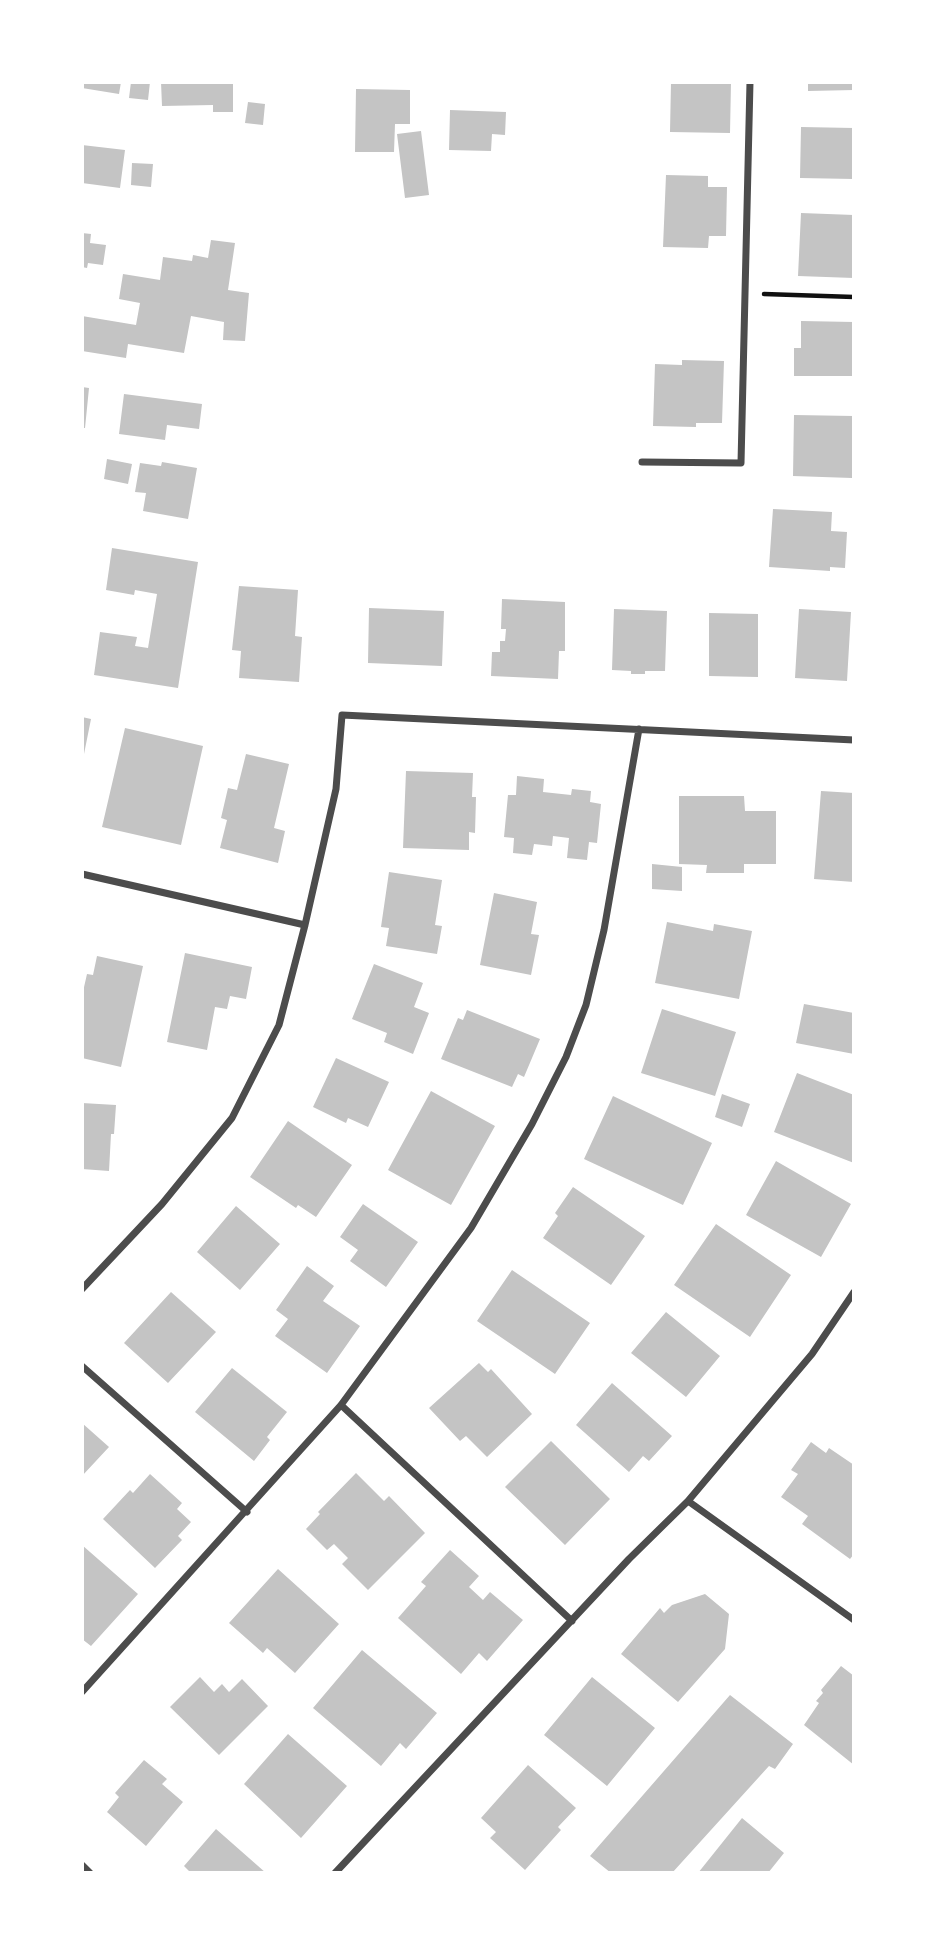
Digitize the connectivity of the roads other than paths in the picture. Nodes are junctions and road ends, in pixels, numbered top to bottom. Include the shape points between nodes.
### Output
1 (750, 82) edge
2 (642, 462) dead end
3 (639, 729) junction
4 (854, 740) edge
5 (82, 874) edge
6 (305, 925) junction
7 (82, 1289) edge
8 (854, 1292) edge
9 (82, 1366) edge
10 (341, 1405) junction
11 (688, 1501) junction
12 (247, 1512) junction
13 (854, 1620) edge
14 (572, 1621) junction
15 (82, 1692) edge
16 (82, 1866) edge
17 (90, 1873) edge
18 (335, 1873) edge

1 - 2 street via 741,463
3 - 4 street
3 - 6 street via 342,715 336,789
3 - 10 street via 604,930 586,1005 566,1057 471,1228
5 - 6 street
6 - 7 street via 279,1025 232,1118 162,1204
8 - 11 street via 812,1354
9 - 12 street
10 - 12 street
10 - 14 street
11 - 13 street
11 - 14 street
12 - 15 street
14 - 18 street
16 - 17 street

